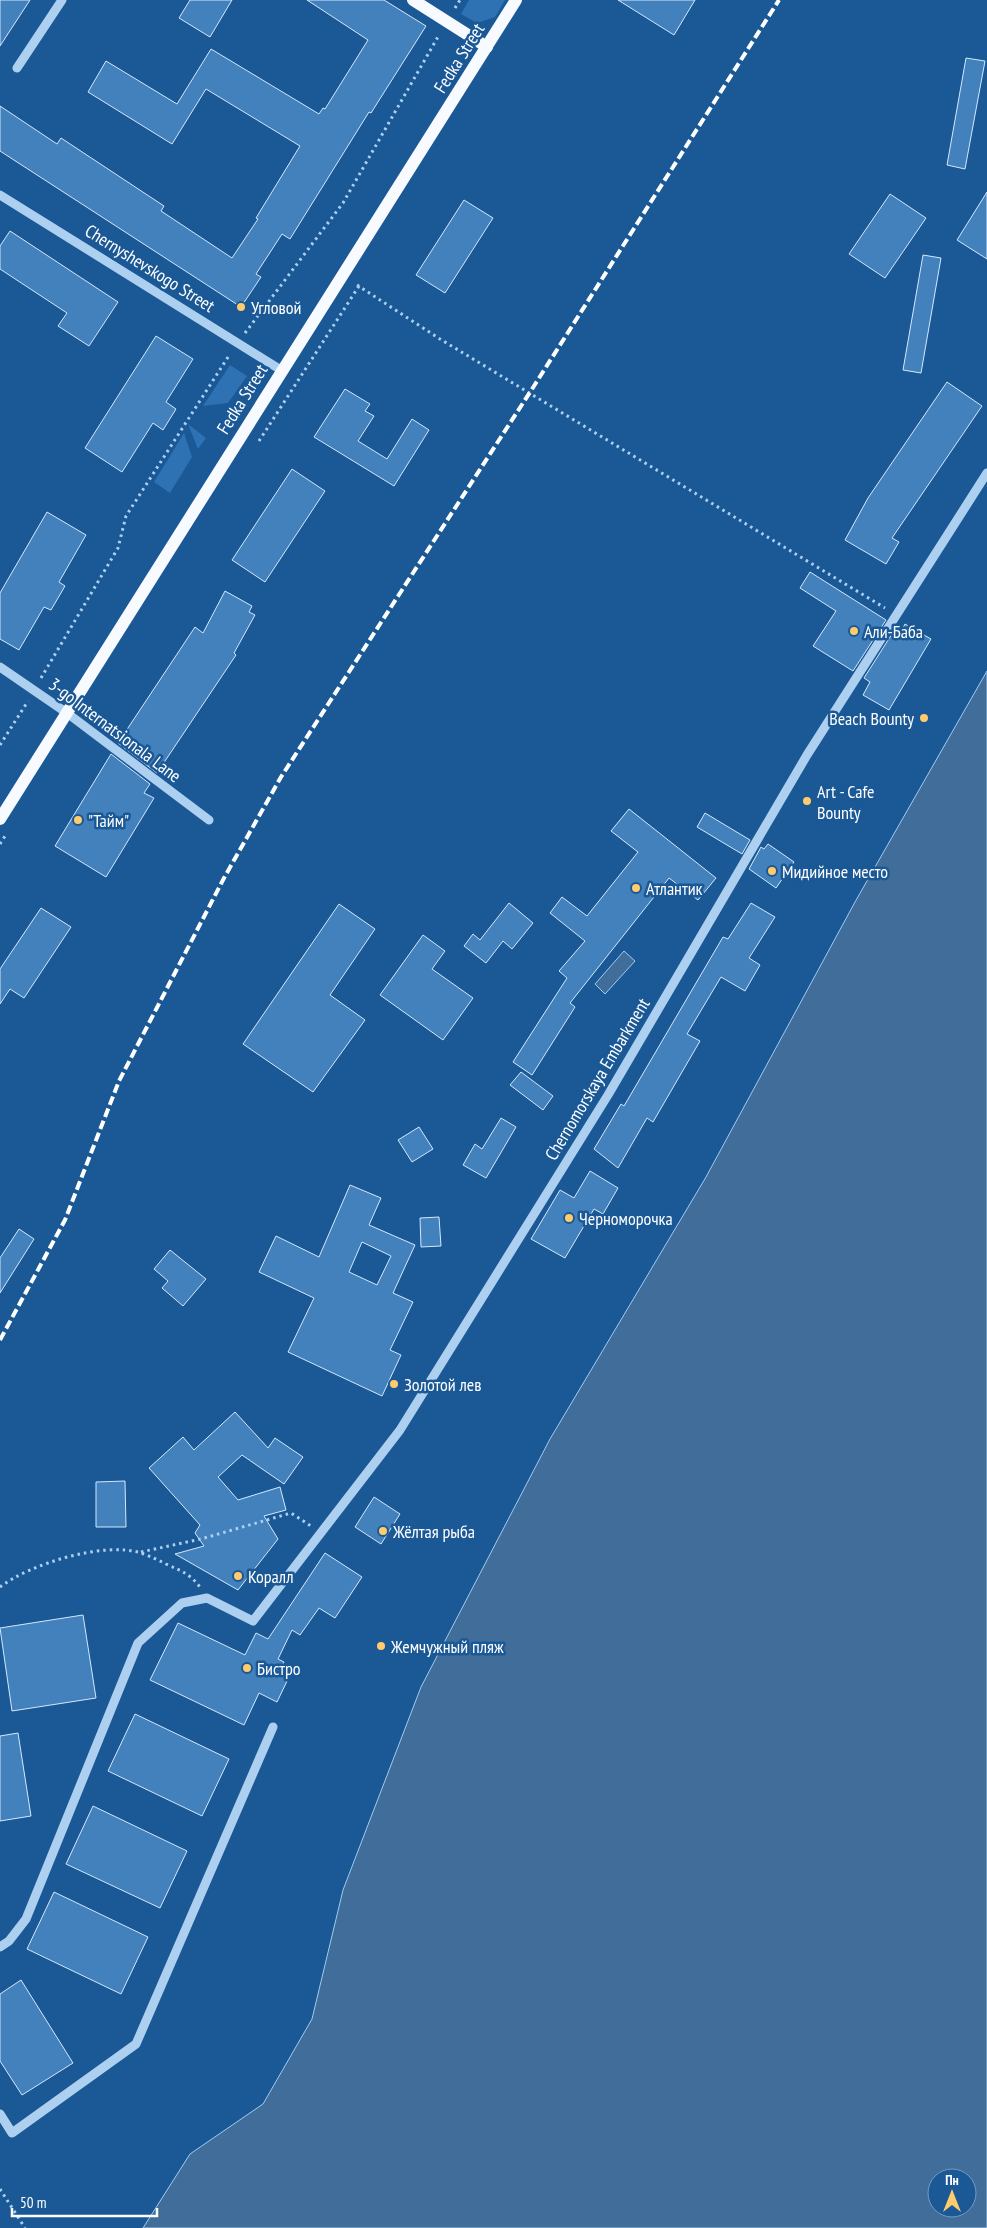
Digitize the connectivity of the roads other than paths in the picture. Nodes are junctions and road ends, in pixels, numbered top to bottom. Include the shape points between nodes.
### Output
1 (62, 0) edge
2 (413, 0) edge
3 (516, 0) edge
4 (487, 47) junction
5 (17, 68) dead end
6 (0, 195) edge
7 (281, 370) junction
8 (987, 473) edge
9 (0, 667) edge
10 (67, 713) junction
11 (0, 819) edge
12 (208, 820) dead end
13 (273, 1727) dead end
14 (0, 1947) edge
15 (0, 2114) edge

1 - 5 street
2 - 4 main road
3 - 4 main road, Fedka Street
4 - 7 main road, Fedka Street
6 - 7 street, Chernyshevskogo Street
7 - 10 main road, Fedka Street
8 - 14 street, Chernomorskaya Embarkment via 806,755 608,1095 405,1421 253,1621 207,1598 182,1603 138,1643 26,1919 9,1941
9 - 10 street, 3-go Internatsionala Lane
10 - 11 main road, Fedka Street
10 - 12 street, 3-go Internatsionala Lane
13 - 15 street via 136,2044 12,2133

